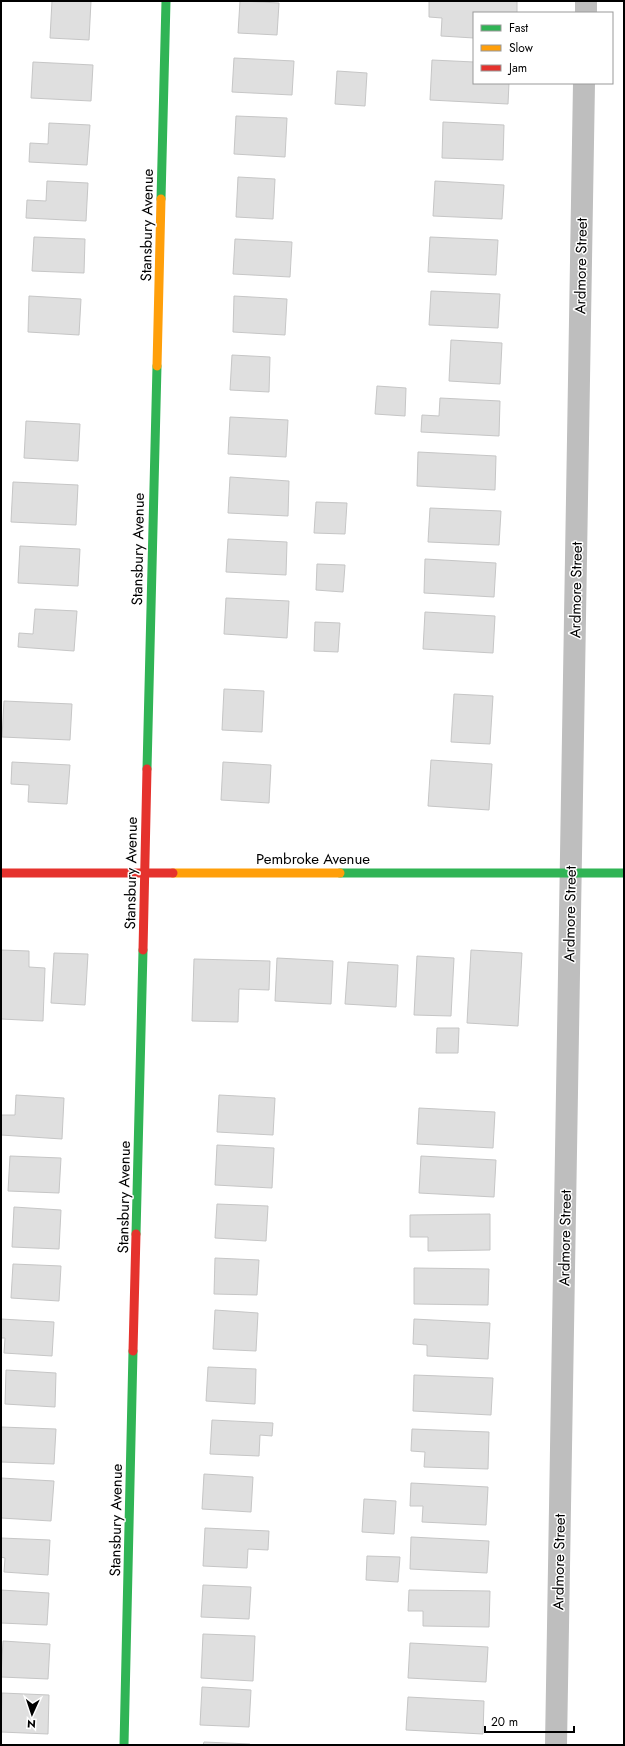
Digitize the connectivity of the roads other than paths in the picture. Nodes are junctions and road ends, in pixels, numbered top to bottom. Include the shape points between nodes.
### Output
1 (166, 1) edge
2 (586, 1) edge
3 (586, 12) edge
4 (584, 84) edge
5 (1, 873) edge
6 (146, 873) junction
7 (571, 873) junction
8 (624, 873) edge
9 (124, 1745) edge
10 (556, 1745) edge

1 - 6 street, Stansbury Avenue
2 - 3 street
4 - 7 street, Ardmore Street
5 - 6 street, Pembroke Avenue
6 - 7 street, Pembroke Avenue
6 - 9 street, Stansbury Avenue
7 - 8 street, Pembroke Avenue
7 - 10 street, Ardmore Street

